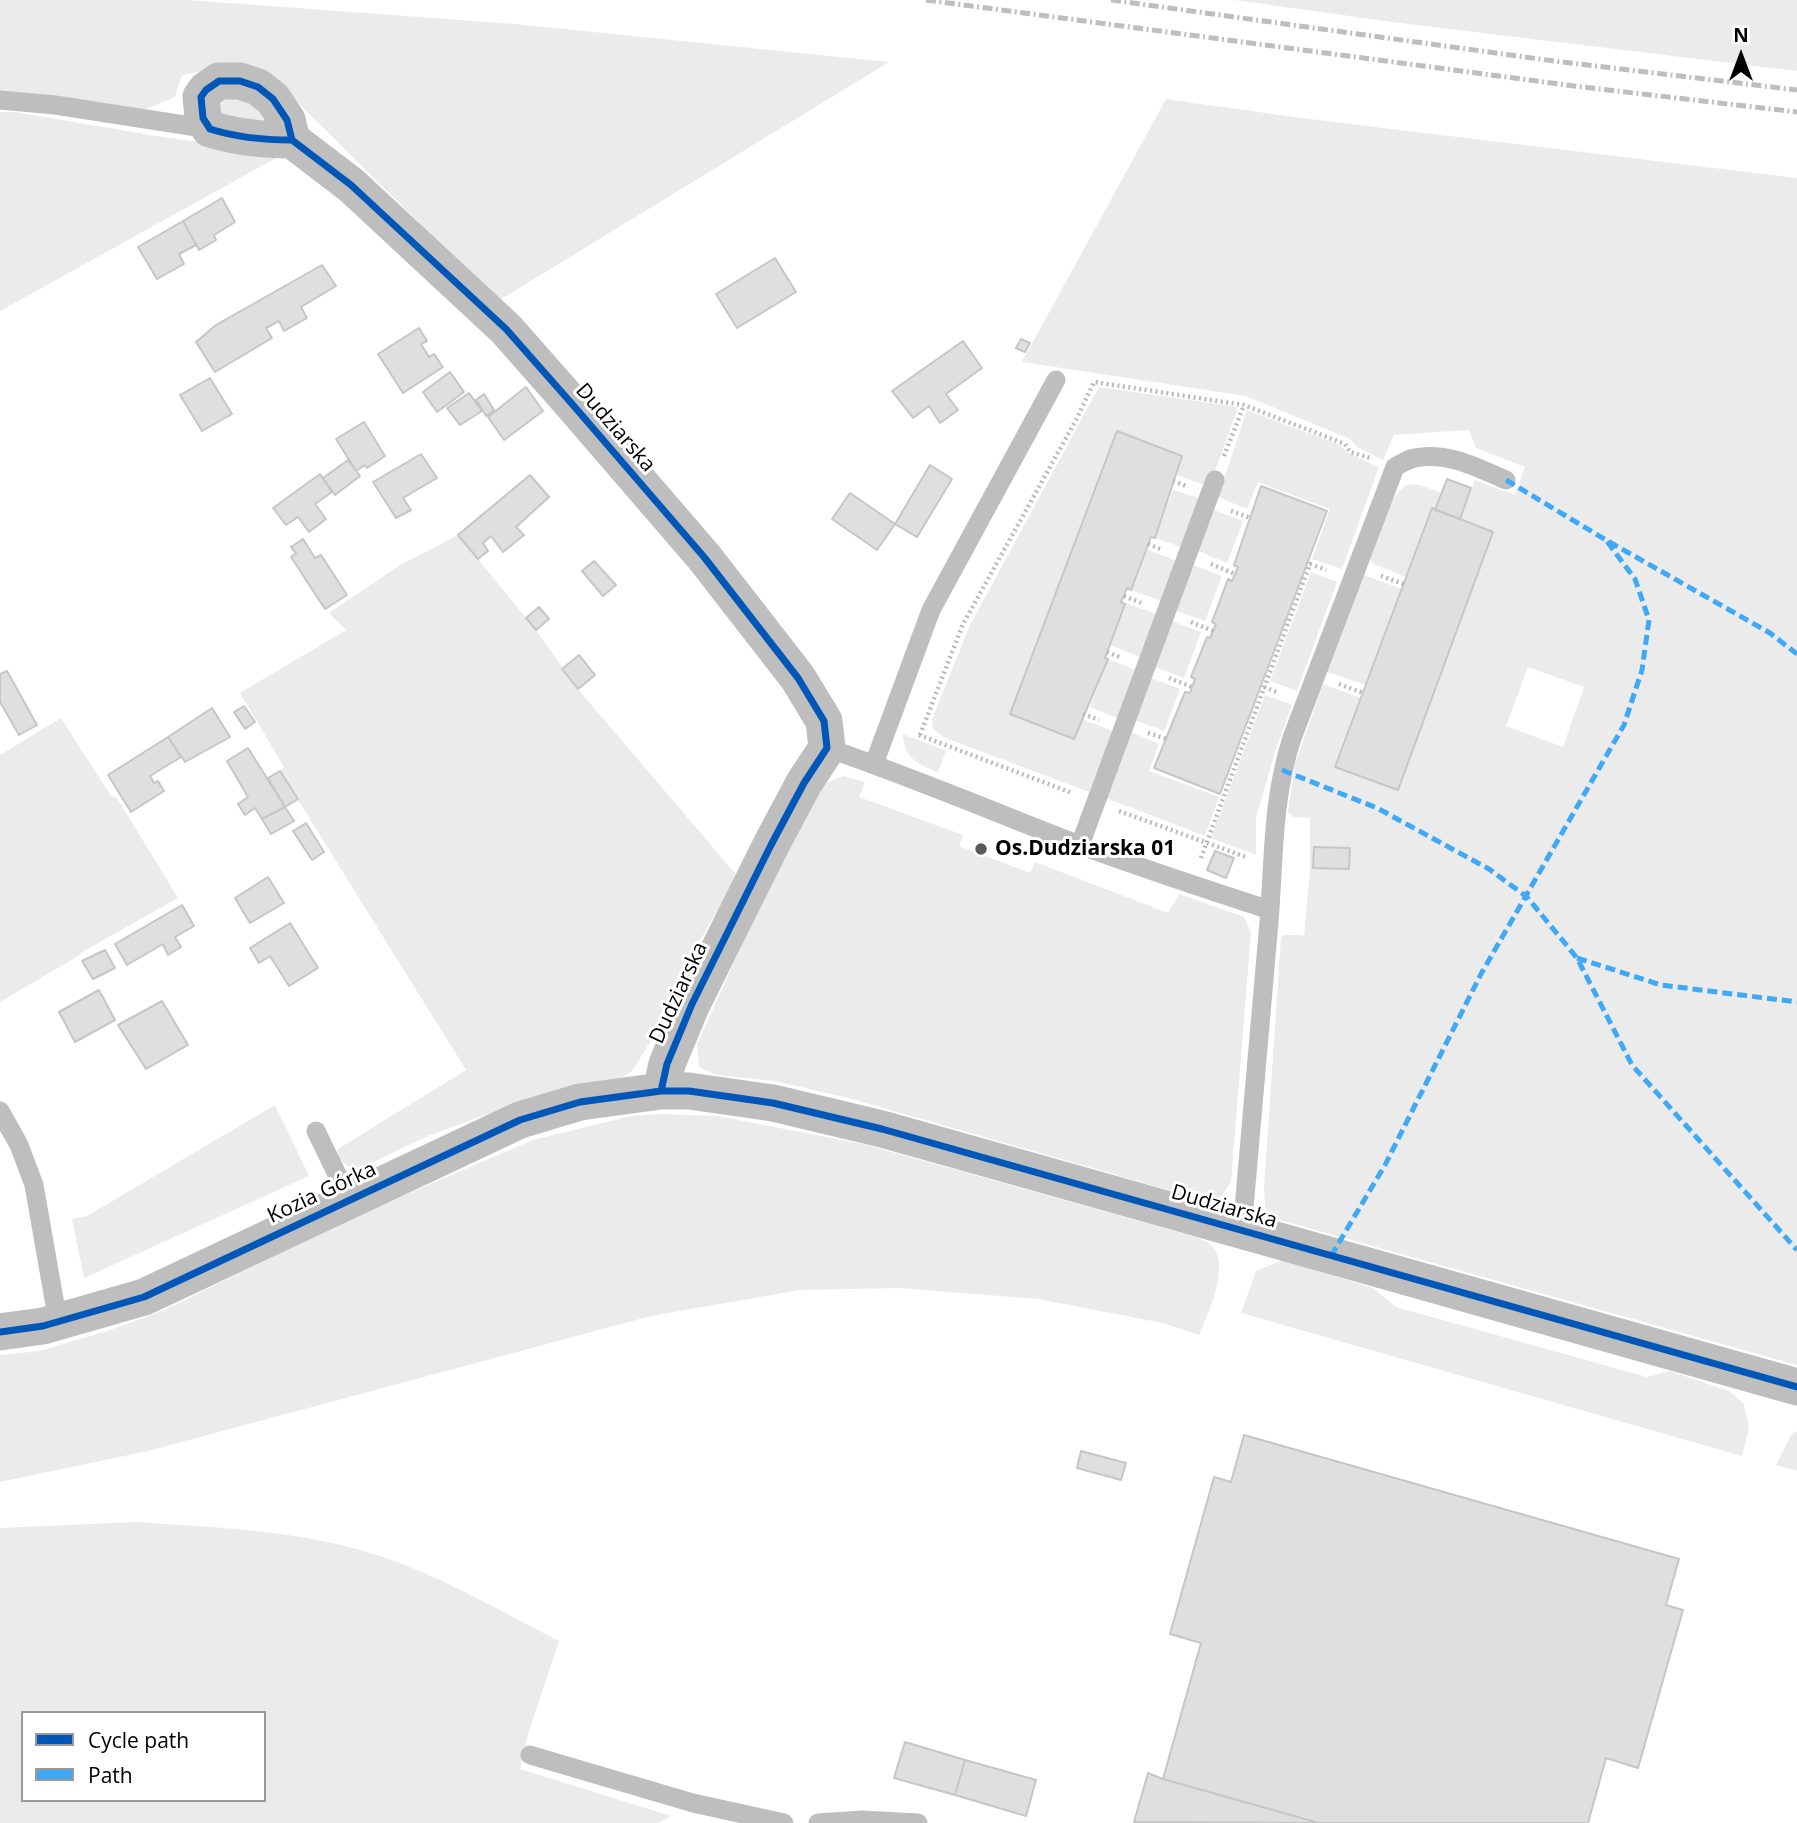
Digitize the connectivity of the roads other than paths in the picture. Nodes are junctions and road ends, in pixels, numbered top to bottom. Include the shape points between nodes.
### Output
1 (0, 100) edge
2 (210, 129) junction
3 (292, 140) junction
4 (1056, 380) dead end
5 (1216, 480) road end
6 (1506, 480) dead end
7 (827, 748) junction
8 (874, 764) junction
9 (1080, 845) junction
10 (1270, 910) junction
11 (661, 1091) junction
12 (0, 1111) edge
13 (316, 1131) dead end
14 (349, 1199) junction
15 (1242, 1231) junction
16 (58, 1322) junction
17 (0, 1332) edge
18 (1797, 1387) edge
19 (530, 1755) dead end
20 (784, 1823) edge
21 (818, 1823) edge
22 (918, 1823) edge

1 - 2 lane
2 - 3 street
2 - 3 street, Dudziarska via 203,118 201,97 219,81 240,81 273,99 287,120
3 - 7 street, Dudziarska via 351,186 506,329 573,405 704,557 798,678 824,721
4 - 8 lane via 931,610
5 - 9 lane
6 - 10 lane via 1444,457 1415,458 1395,467 1282,770
7 - 8 lane
7 - 11 street, Dudziarska via 791,808 692,1004 670,1054
8 - 9 lane
9 - 10 lane
10 - 15 lane
11 - 14 street, Kozia Górka via 580,1102 520,1120
11 - 15 street, Dudziarska via 722,1095 830,1116
12 - 16 lane via 34,1185
13 - 14 lane
14 - 16 street, Kozia Górka via 144,1297
15 - 18 street, Dudziarska
16 - 17 street, Kozia Górka
19 - 20 lane via 693,1803
21 - 22 lane

